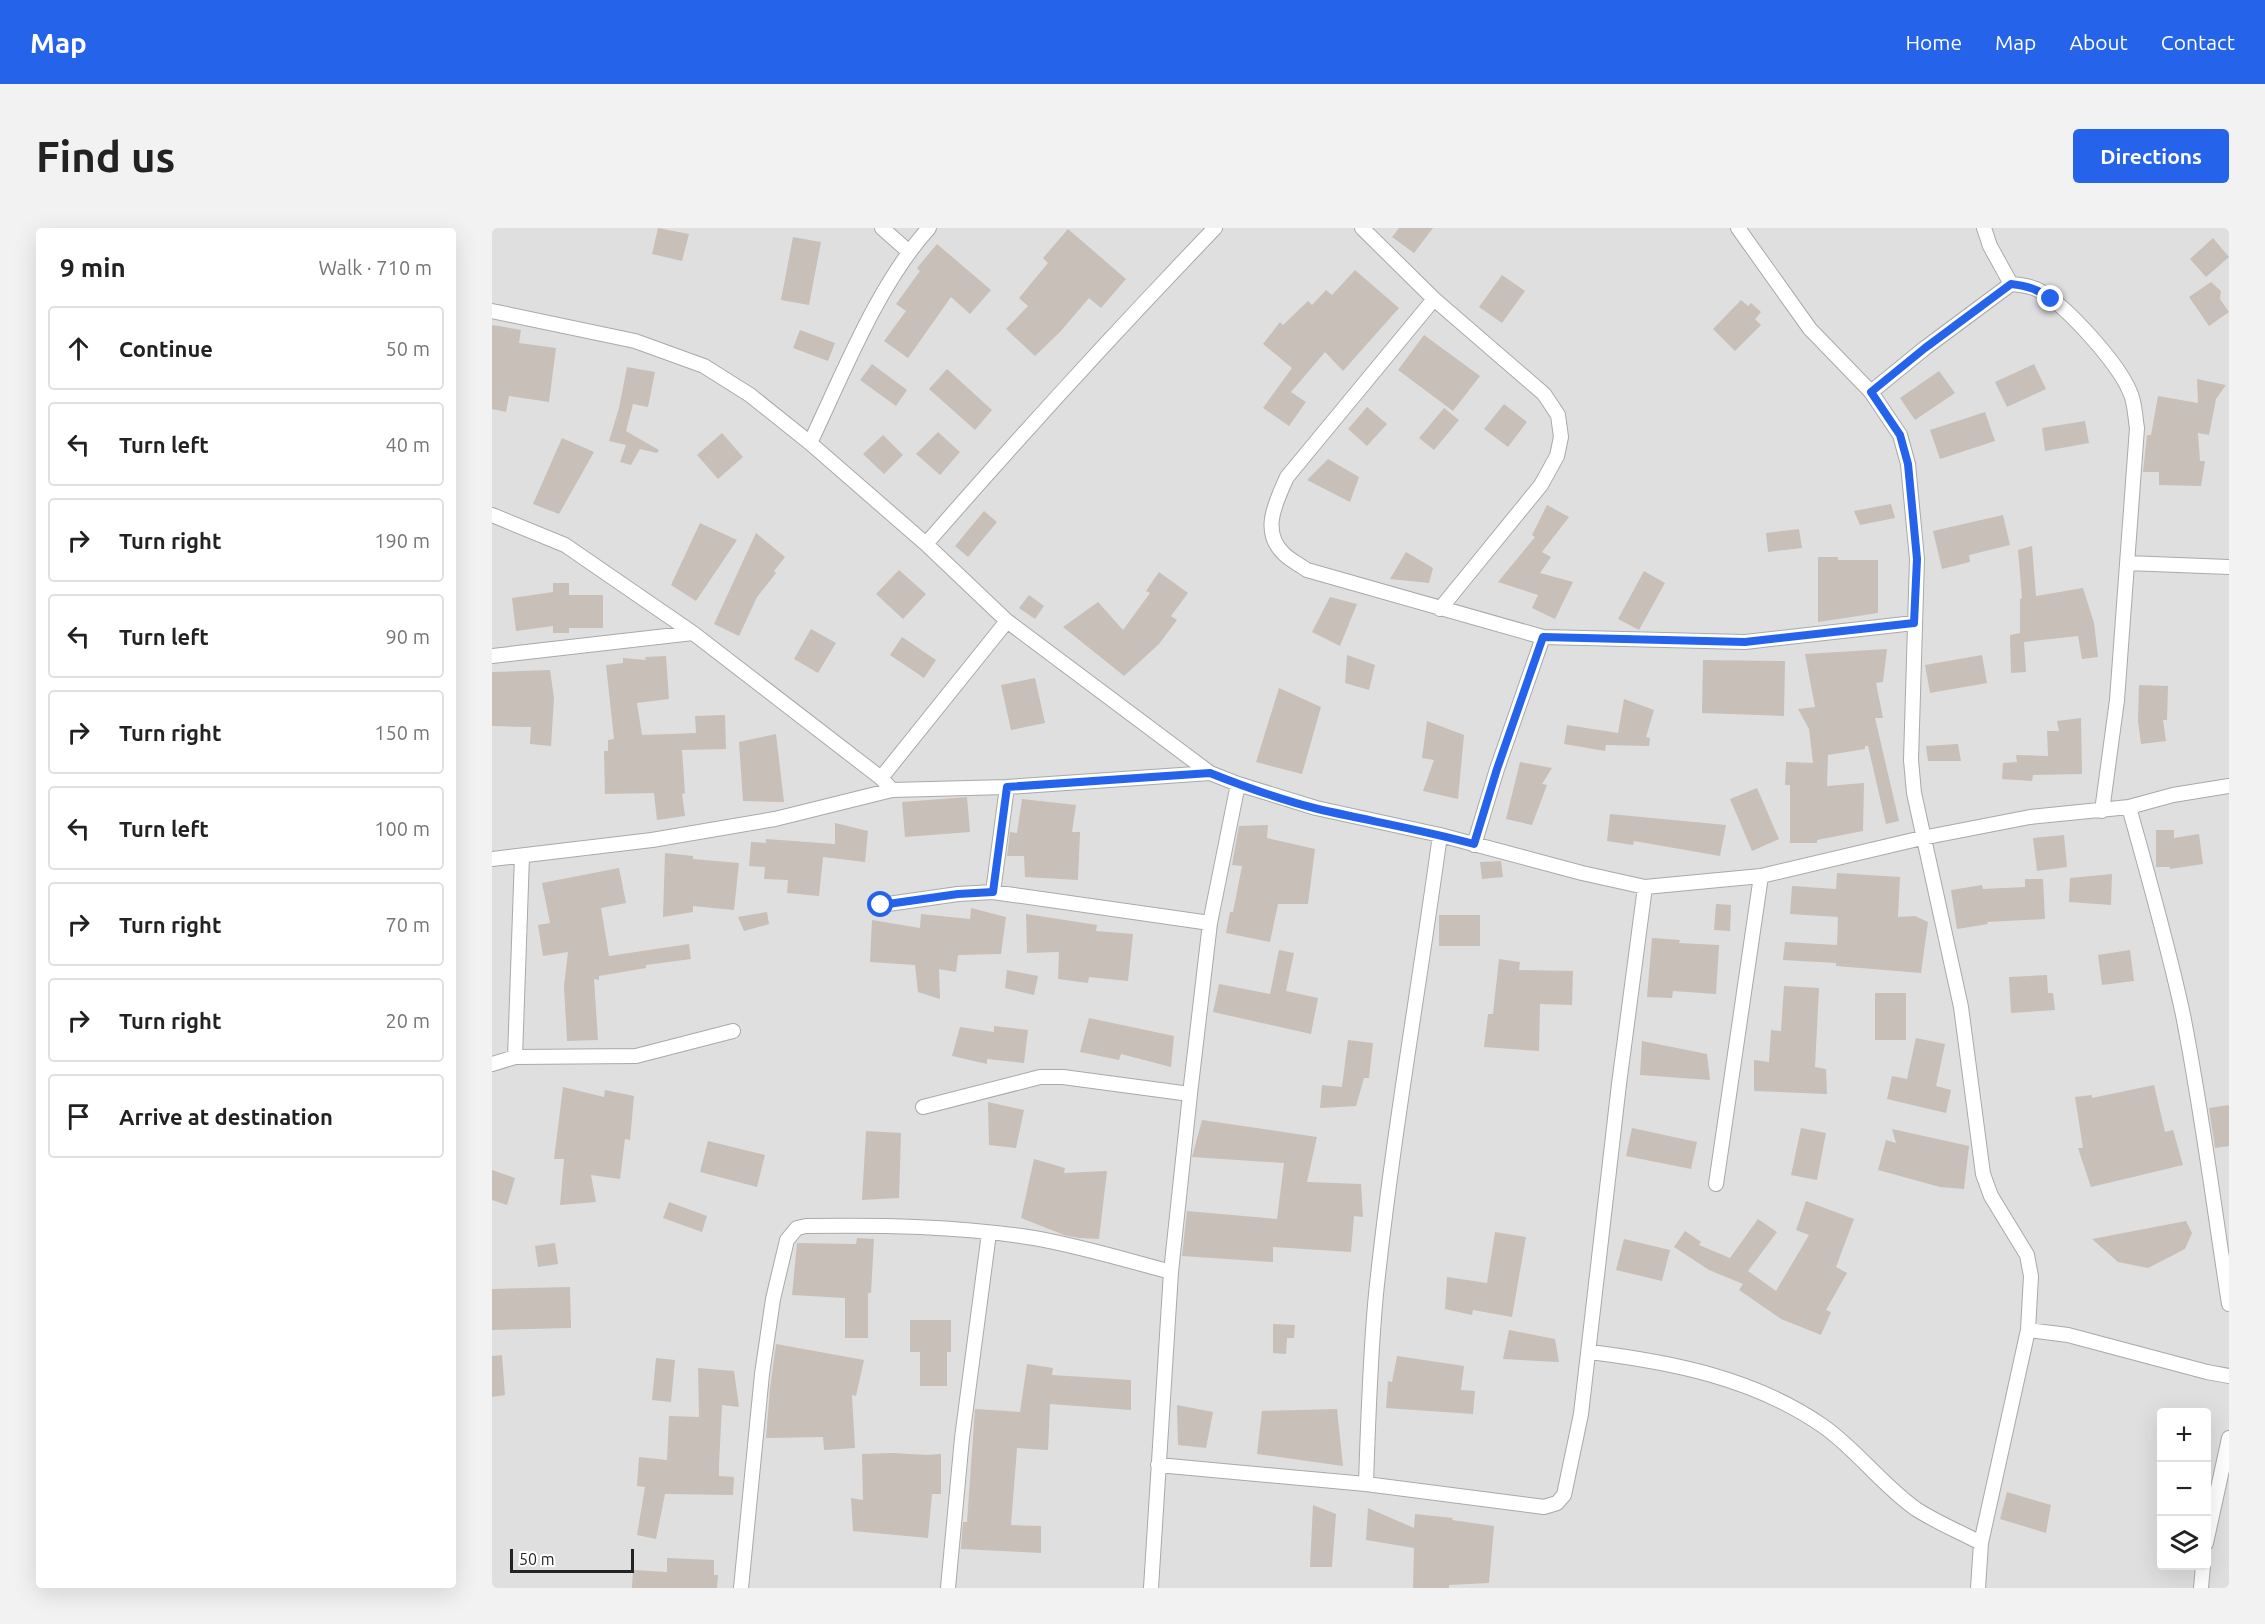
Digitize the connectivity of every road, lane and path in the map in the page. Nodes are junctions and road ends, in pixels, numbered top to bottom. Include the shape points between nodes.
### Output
1 (882, 228) edge
2 (929, 228) edge
3 (1215, 228) edge
4 (1362, 228) edge
5 (1738, 228) edge
6 (1984, 228) edge
7 (908, 251) junction
8 (2011, 284) junction
9 (1434, 299) junction
10 (492, 312) edge
11 (1871, 392) junction
12 (810, 442) junction
13 (492, 515) edge
14 (926, 544) junction
15 (2127, 563) junction
16 (2229, 567) edge
17 (1440, 609) junction
18 (1007, 621) junction
19 (1914, 623) junction
20 (693, 633) junction
21 (1543, 637) junction
22 (492, 656) edge
23 (1210, 773) junction
24 (881, 778) junction
25 (1238, 784) junction
26 (2229, 786) edge
27 (1007, 787) junction
28 (892, 790) junction
29 (2129, 807) junction
30 (2102, 811) junction
31 (1440, 835) junction
32 (1922, 838) junction
33 (1474, 844) junction
34 (522, 856) junction
35 (492, 859) edge
36 (1761, 876) junction
37 (1646, 887) junction
38 (993, 892) junction
39 (881, 905) dead end
40 (1209, 923) junction
41 (733, 1031) dead end
42 (514, 1057) junction
43 (492, 1064) edge
44 (1190, 1094) junction
45 (922, 1107) dead end
46 (1716, 1184) dead end
47 (989, 1233) junction
48 (1171, 1272) junction
49 (2229, 1304) edge
50 (2028, 1330) junction
51 (1590, 1352) junction
52 (2229, 1376) edge
53 (2229, 1437) edge
54 (1158, 1465) junction
55 (1366, 1484) junction
56 (2211, 1520) edge
57 (1981, 1543) junction
58 (2203, 1570) edge
59 (741, 1588) edge
60 (948, 1588) edge
61 (1151, 1588) edge
62 (1978, 1588) edge
63 (2201, 1588) edge

1 - 7 street
2 - 7 street
3 - 14 street via 1095,354
4 - 9 street
5 - 11 street via 1810,329
6 - 8 street
7 - 12 street via 866,325
8 - 11 street
8 - 15 street via 2040,291 2064,309 2121,373 2131,394 2137,428
9 - 17 street via 1544,394 1558,415 1561,437 1557,456 1540,484
9 - 17 street via 1287,477 1270,520 1273,540 1284,554 1307,570
10 - 12 street via 635,341 704,366 750,395
11 - 19 street via 1900,435 1908,464 1917,559
12 - 14 street
13 - 20 street via 565,545
14 - 18 street
15 - 16 street
15 - 30 street via 2117,700
17 - 21 street
18 - 23 street
18 - 24 street
19 - 21 street via 1745,642
19 - 32 street via 1911,760
20 - 22 street
20 - 24 street
21 - 33 street
23 - 25 street
23 - 27 street
24 - 28 street
25 - 31 street via 1316,808
25 - 40 street
26 - 29 street
27 - 28 street
27 - 38 street
28 - 34 street via 775,819
29 - 30 street
29 - 49 street via 2182,1012
30 - 32 street via 2030,817
31 - 33 street
31 - 55 street via 1385,1209 1368,1402
32 - 36 street
32 - 50 street via 1961,1007 1983,1174 1991,1196 2027,1254 2031,1276
33 - 37 street
34 - 35 street
34 - 42 street
36 - 37 street
36 - 46 street
37 - 51 street via 1619,1084
38 - 39 street
38 - 40 street
40 - 44 street
41 - 42 street via 636,1056
42 - 43 street
44 - 45 street via 1040,1077
44 - 48 street
47 - 48 street via 1095,1251
47 - 59 street via 882,1225 806,1226 791,1233 773,1299 765,1353
47 - 60 street via 962,1438
48 - 54 street
50 - 52 street via 2068,1335
50 - 57 street
51 - 55 street via 1567,1484 1557,1503 1544,1507
51 - 57 street via 1698,1370 1786,1403 1825,1427 1916,1508
53 - 56 street
54 - 55 street
54 - 61 street
57 - 62 street
58 - 63 street

